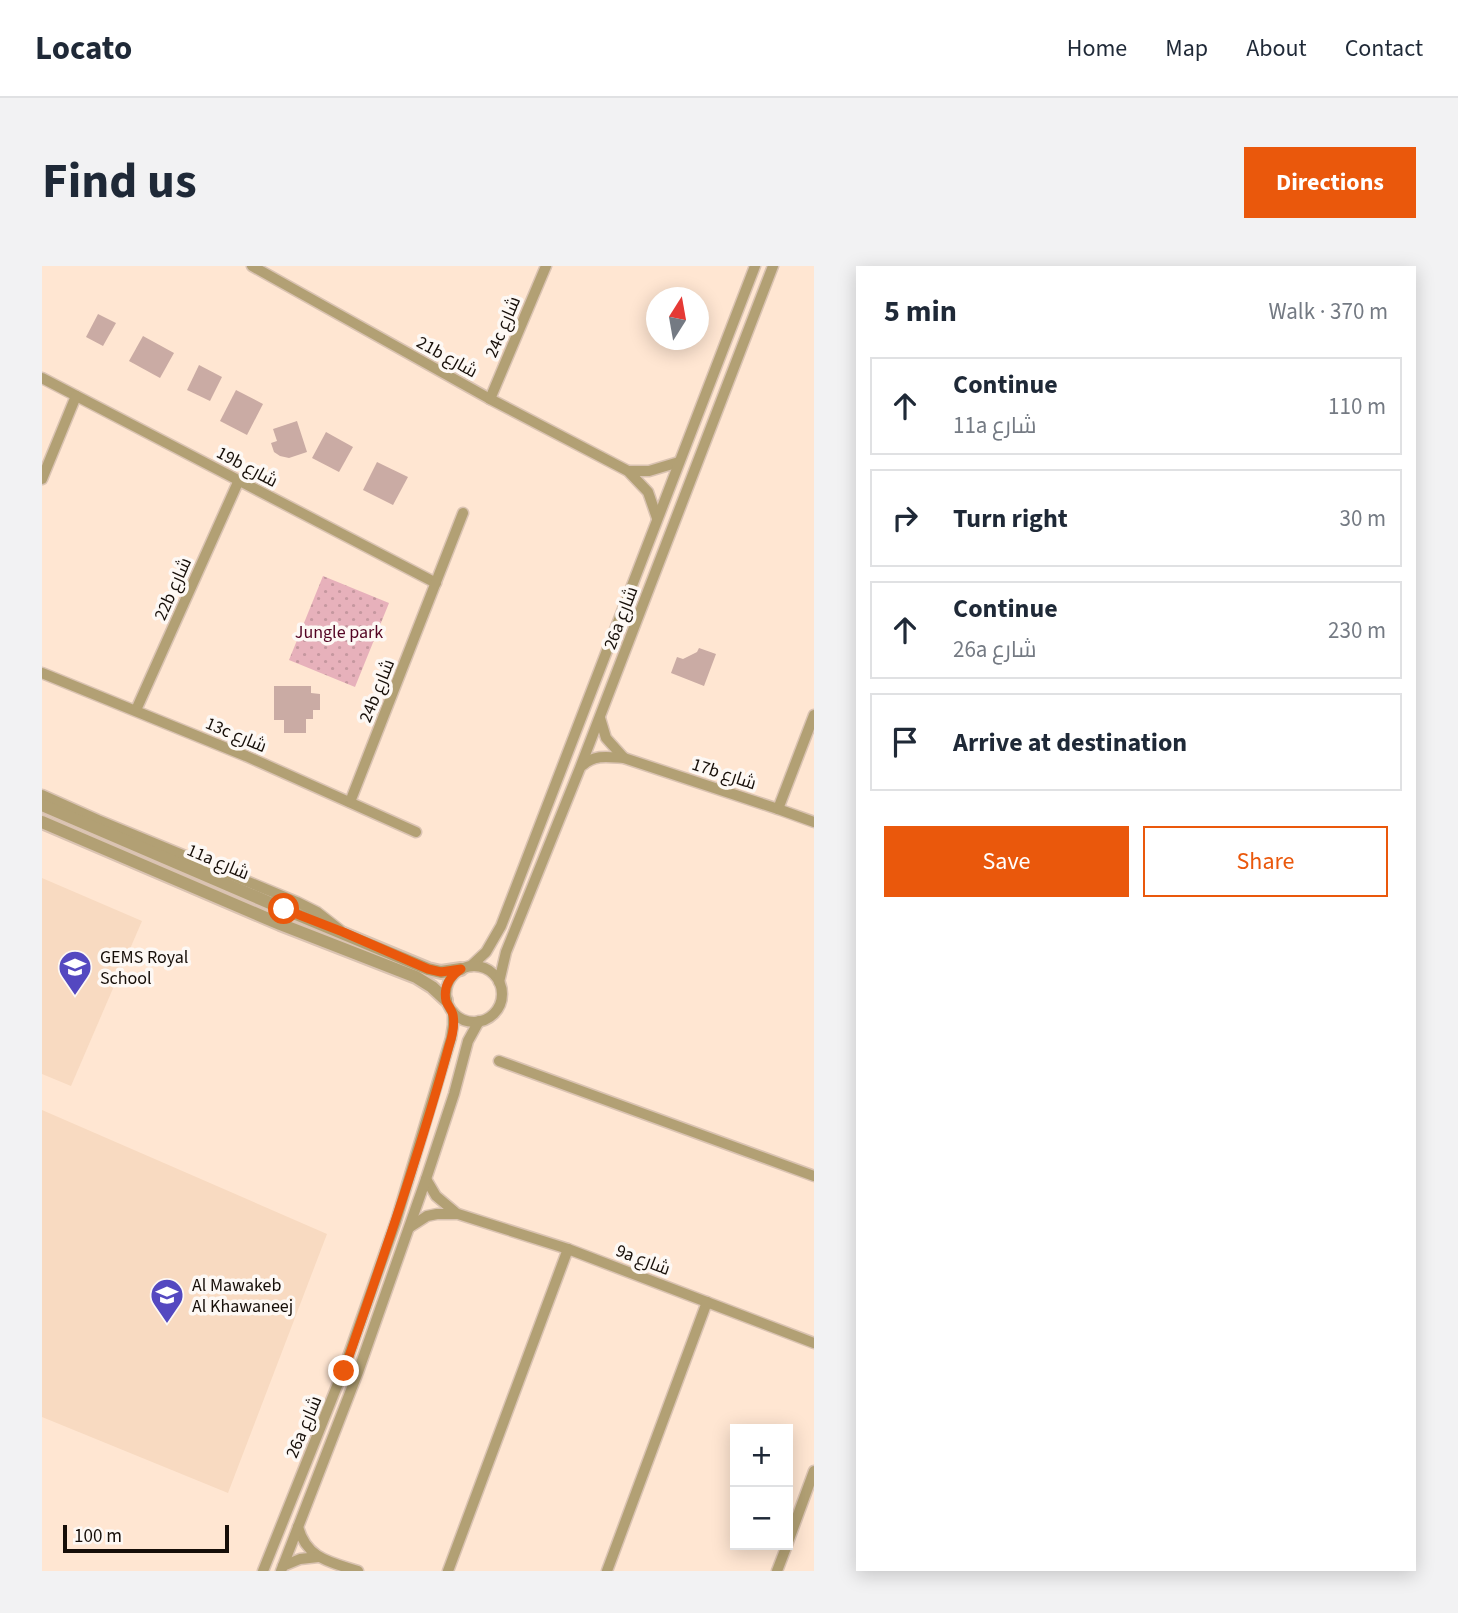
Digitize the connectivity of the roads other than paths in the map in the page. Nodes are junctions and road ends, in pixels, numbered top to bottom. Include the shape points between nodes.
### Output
1 (252, 266) edge
2 (546, 266) edge
3 (755, 266) edge
4 (773, 266) edge
5 (42, 378) edge
6 (76, 396) junction
7 (490, 399) junction
8 (679, 462) junction
9 (628, 471) junction
10 (42, 480) edge
11 (239, 480) junction
12 (463, 513) dead end
13 (657, 519) junction
14 (436, 583) junction
15 (42, 673) edge
16 (136, 710) junction
17 (814, 715) edge
18 (600, 717) junction
19 (624, 758) junction
20 (580, 768) junction
21 (42, 795) edge
22 (350, 802) junction
23 (42, 805) edge
24 (778, 809) junction
25 (42, 822) edge
26 (814, 822) edge
27 (416, 832) dead end
28 (343, 932) junction
29 (466, 967) junction
30 (499, 982) junction
31 (446, 1000) junction
32 (453, 1012) junction
33 (479, 1021) junction
34 (499, 1061) dead end
35 (814, 1176) edge
36 (426, 1179) junction
37 (458, 1214) junction
38 (409, 1228) junction
39 (568, 1249) junction
40 (708, 1302) junction
41 (814, 1343) edge
42 (814, 1471) edge
43 (793, 1527) edge
44 (298, 1528) junction
45 (784, 1550) edge
46 (318, 1557) junction
47 (282, 1569) edge
48 (263, 1571) edge
49 (358, 1571) edge
50 (448, 1571) edge
51 (607, 1571) edge
52 (777, 1571) edge

1 - 7 street, 21b شارع
2 - 7 street, 24c شارع
3 - 8 street, 26a شارع
4 - 18 street, 26a شارع
5 - 6 street, 19b شارع
6 - 10 street
6 - 11 street, 19b شارع
7 - 9 street, 21b شارع
8 - 9 street via 649,471
8 - 13 street, 26a شارع
9 - 13 street, 21b شارع via 648,492
11 - 14 street, 19b شارع
11 - 16 street, 22b شارع
12 - 14 street, 24b شارع
13 - 29 street, 26a شارع via 501,926 479,960
14 - 22 street, 24b شارع
15 - 16 street, 13c شارع
16 - 22 street, 13c شارع
17 - 24 street
18 - 19 street via 606,738
18 - 20 street, 26a شارع
19 - 20 street, 17b شارع via 593,758
19 - 24 street, 17b شارع
20 - 30 street, 26a شارع via 506,952
21 - 28 street via 297,902
22 - 27 street, 13c شارع
23 - 28 street, 11a شارع
24 - 26 street, 17b شارع
25 - 31 street, 11a شارع via 416,977
28 - 29 street, 11a شارع via 428,969 441,972
29 - 30 street via 491,971
29 - 31 street via 450,979
30 - 33 street via 500,1003 492,1015
31 - 32 street
32 - 33 street via 465,1020
32 - 48 street, 26a شارع via 451,1038 396,1221 333,1400
33 - 36 street, 26a شارع via 468,1041
34 - 35 street
36 - 37 street, 9a شارع via 443,1203
36 - 38 street, 26a شارع
37 - 38 street, 9a شارع via 427,1216
37 - 39 street, 9a شارع
38 - 44 street, 26a شارع
39 - 40 street, 9a شارع
39 - 50 street
40 - 41 street, 9a شارع
40 - 51 street
42 - 43 street
44 - 46 street
44 - 47 street, 26a شارع
45 - 52 street
46 - 47 street via 300,1559
46 - 49 street

